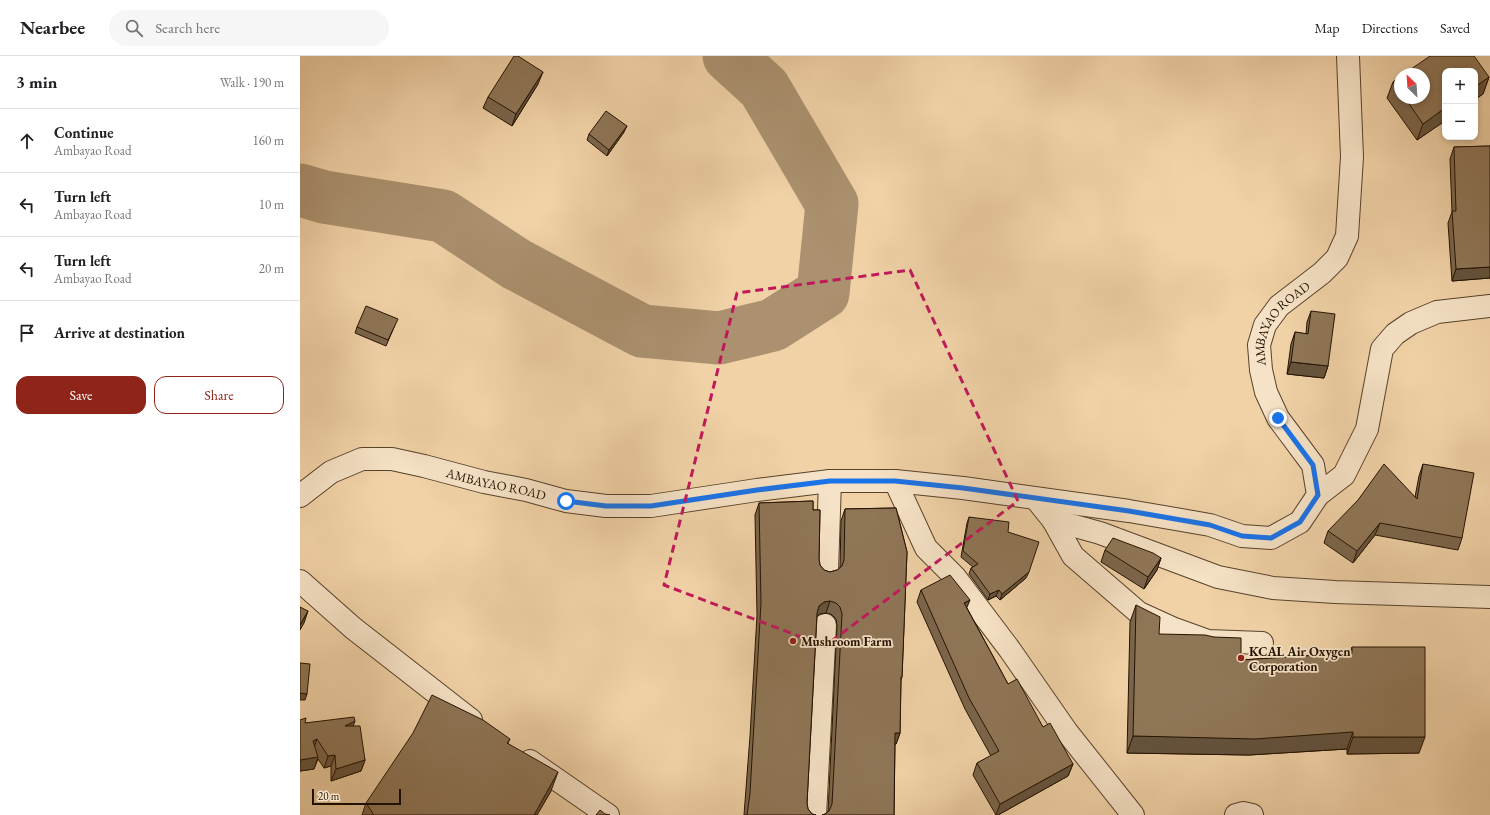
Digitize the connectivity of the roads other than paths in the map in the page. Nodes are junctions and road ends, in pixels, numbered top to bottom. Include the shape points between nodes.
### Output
1 (1348, 56) edge
2 (1490, 306) edge
3 (830, 481) junction
4 (895, 481) junction
5 (1318, 495) junction
6 (300, 496) edge
7 (1036, 499) junction
8 (1053, 520) junction
9 (827, 572) edge
10 (300, 581) edge
11 (1490, 597) edge
12 (824, 625) dead end
13 (1262, 643) dead end
14 (485, 730) edge
15 (511, 748) edge
16 (608, 815) edge
17 (815, 815) edge
18 (1133, 815) edge
19 (1236, 815) edge
20 (1252, 815) edge

1 - 5 street, AMBAYAO ROAD via 1352,157 1347,236 1337,258 1279,306 1265,325 1259,345 1266,392 1278,418 1313,465
2 - 5 street via 1437,312 1411,323 1395,334 1382,349 1367,429 1344,475
3 - 4 street, AMBAYAO ROAD
3 - 6 street, AMBAYAO ROAD via 651,506 606,506 566,501 392,459 362,459 331,472
3 - 9 street
4 - 7 street, AMBAYAO ROAD
4 - 18 street via 926,548 955,578 1010,650 1067,732
5 - 7 street, AMBAYAO ROAD via 1300,522 1271,538 1242,536 1210,525 1129,511
7 - 8 street
8 - 11 street via 1100,533 1218,577 1273,588
8 - 13 street via 1073,556 1138,613 1208,641
10 - 14 street via 353,628
12 - 17 street
15 - 16 street
19 - 20 street

